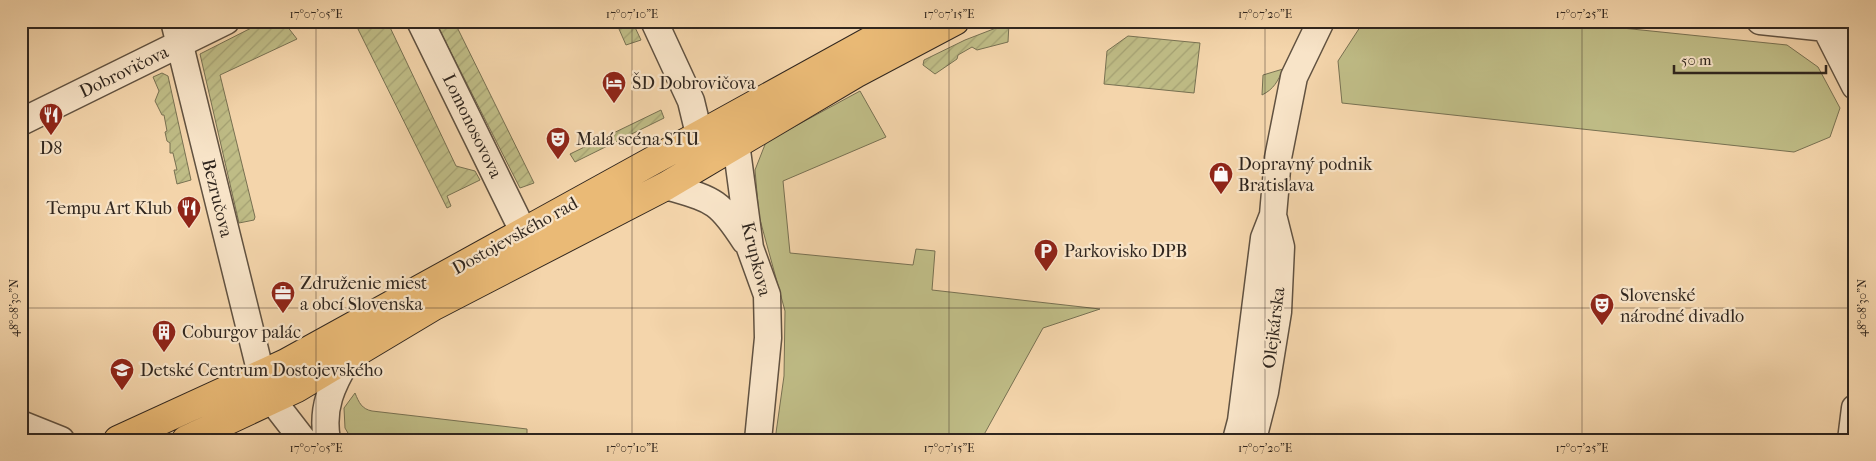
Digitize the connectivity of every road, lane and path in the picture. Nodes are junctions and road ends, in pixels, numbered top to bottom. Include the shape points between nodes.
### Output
1 (226, 21) edge
2 (420, 21) edge
3 (654, 21) edge
4 (906, 21) edge
5 (955, 21) edge
6 (1321, 21) edge
7 (1760, 21) edge
8 (1824, 24) edge
9 (1855, 30) edge
10 (177, 33) edge
11 (1855, 86) edge
12 (743, 111) junction
13 (21, 122) edge
14 (699, 134) junction
15 (736, 144) junction
16 (677, 180) junction
17 (1273, 215) junction
18 (524, 231) junction
19 (750, 248) junction
20 (348, 358) junction
21 (261, 374) junction
22 (272, 400) junction
23 (1855, 408) edge
24 (21, 424) edge
25 (759, 439) edge
26 (61, 440) edge
27 (118, 440) edge
28 (186, 440) edge
29 (303, 440) edge
30 (327, 440) edge
31 (1236, 440) edge
32 (1253, 440) edge
33 (1852, 440) edge

1 - 10 street, Dobrovičova
2 - 18 street, Lomonosovova
3 - 14 street via 691,101
4 - 12 main road, Dostojevského rad
5 - 15 main road, Dostojevského rad via 855,74
6 - 17 street, Olejkárska via 1294,77 1278,158
7 - 8 street
8 - 9 street
8 - 11 street
10 - 13 street, Dobrovičova
10 - 21 street, Bezručova
12 - 14 main road, Dostojevského rad
12 - 15 street, Krupkova
14 - 16 street
14 - 18 main road, Dostojevského rad
15 - 16 main road, Dostojevského rad
15 - 19 street, Krupkova
16 - 19 street via 727,213
16 - 20 main road, Dostojevského rad via 434,306
17 - 31 street, Olejkárska via 1264,238
17 - 32 street, Olejkárska via 1281,247 1278,312 1265,392
18 - 21 main road, Dostojevského rad
19 - 25 street, Krupkova via 767,295 768,338
20 - 22 main road, Dostojevského rad
20 - 30 street via 325,409
21 - 22 street, Bezručova
21 - 27 main road, Dostojevského rad
22 - 28 main road, Dostojevského rad
22 - 29 street, Bezručova
23 - 33 street
24 - 26 street

